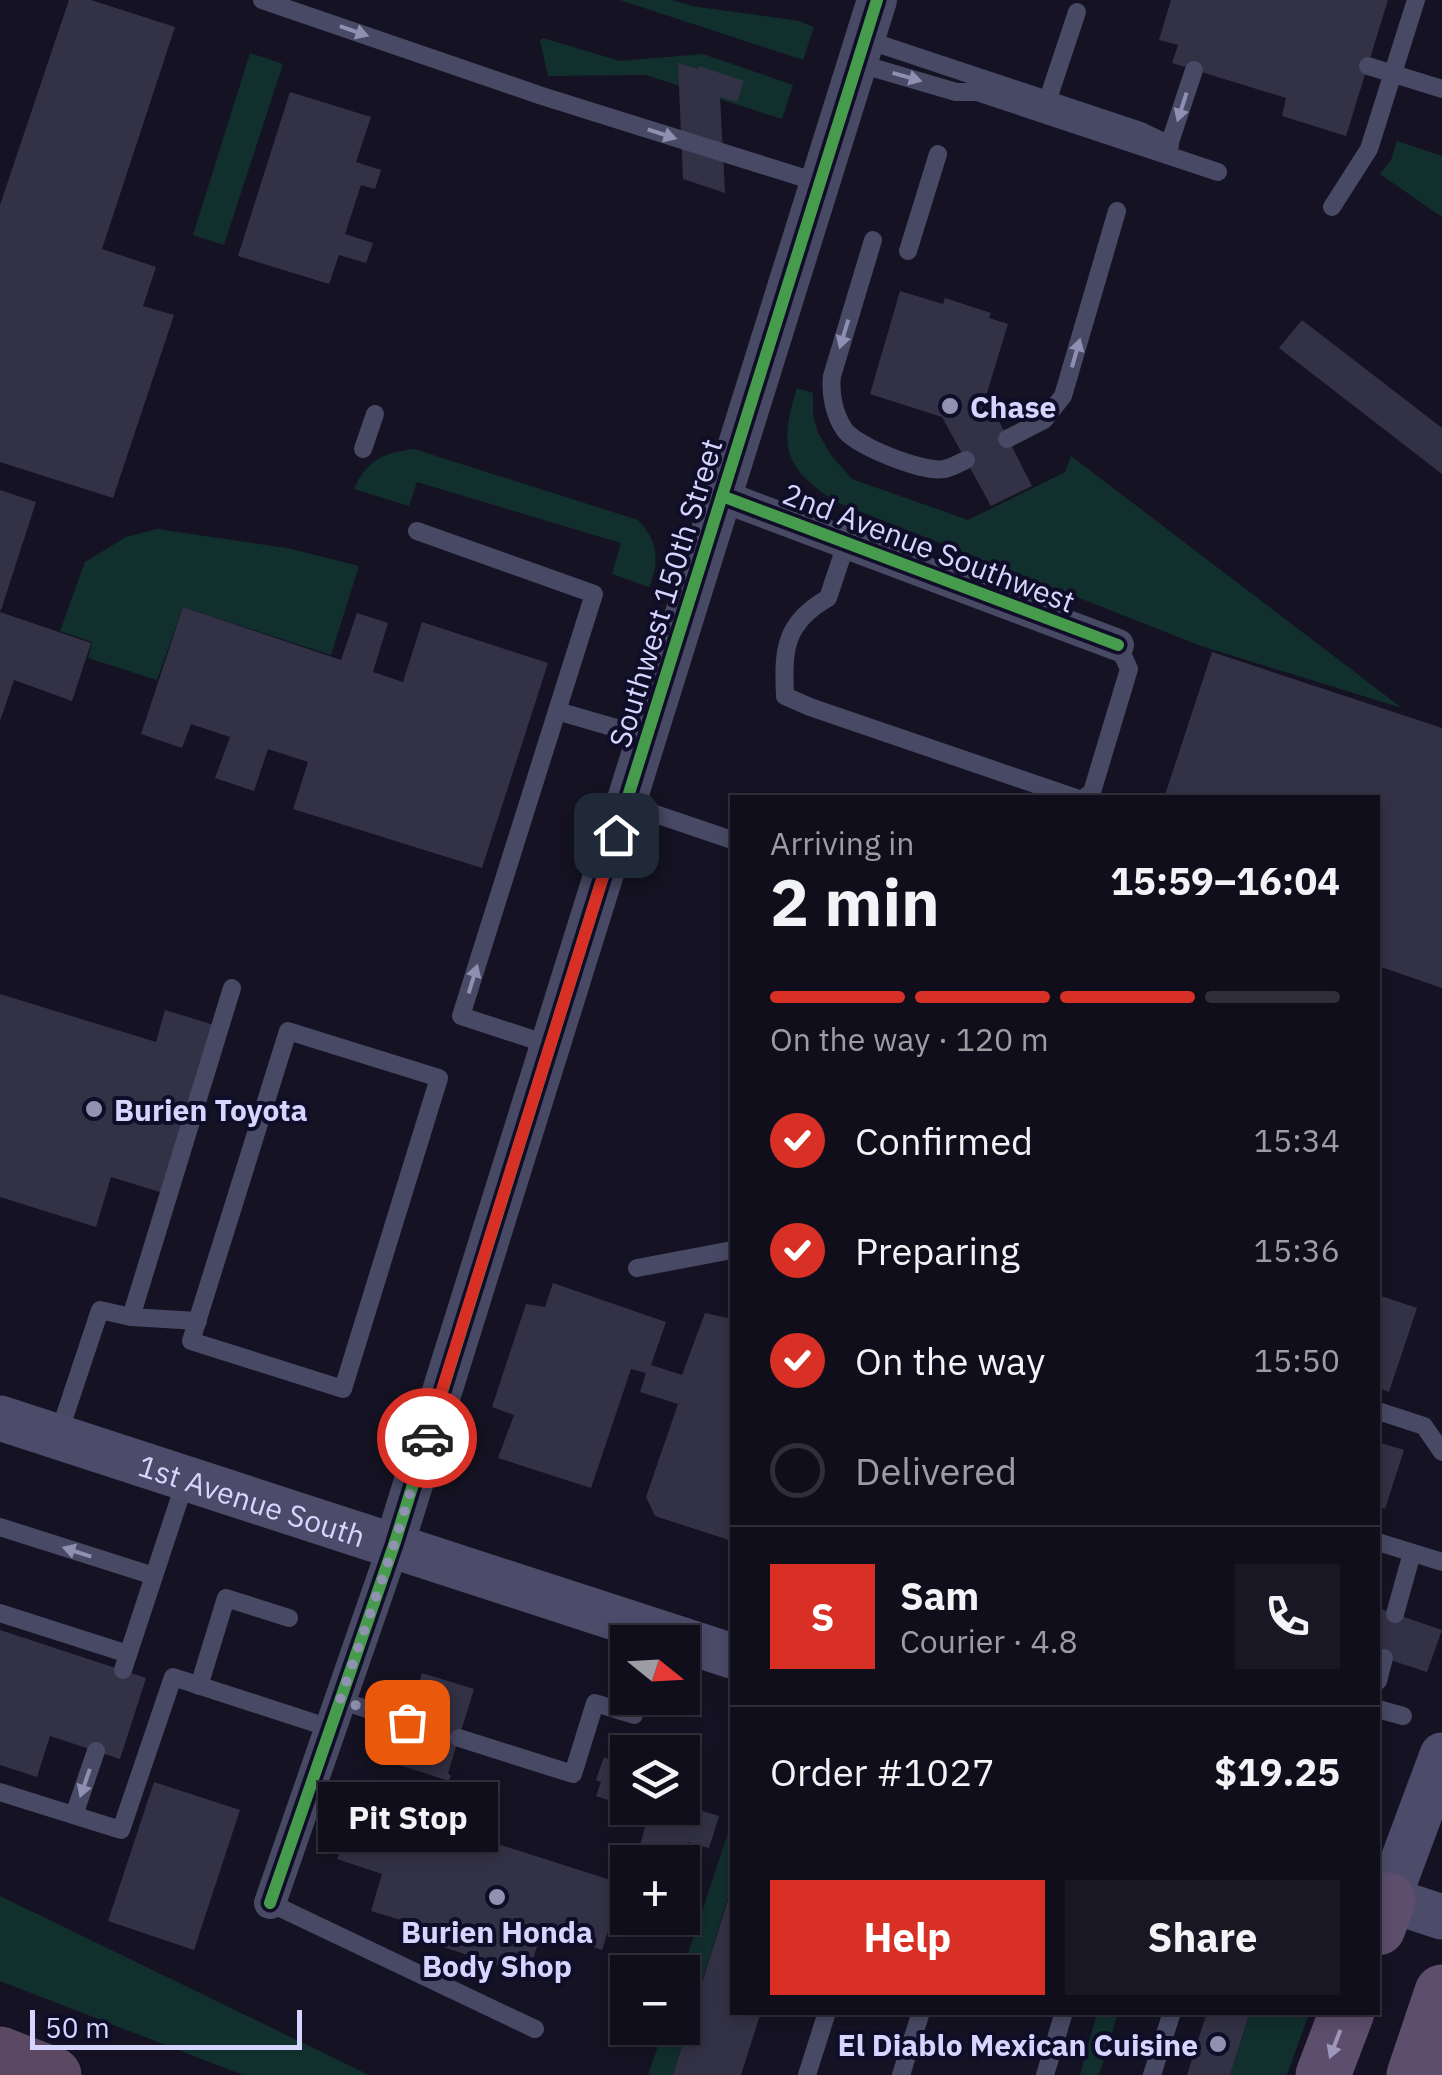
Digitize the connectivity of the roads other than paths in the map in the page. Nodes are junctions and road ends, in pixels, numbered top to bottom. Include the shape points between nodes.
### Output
1 (262, 0) edge
2 (877, 0) edge
3 (1416, 0) edge
4 (1077, 12) dead end
5 (861, 51) junction
6 (1368, 66) dead end
7 (1194, 70) dead end
8 (1393, 74) junction
9 (1442, 89) edge
10 (1048, 99) junction
11 (938, 154) dead end
12 (1218, 172) dead end
13 (820, 183) junction
14 (1332, 207) dead end
15 (1117, 211) dead end
16 (873, 240) dead end
17 (908, 251) dead end
18 (375, 414) dead end
19 (1007, 439) dead end
20 (363, 449) dead end
21 (966, 460) dead end
22 (722, 496) junction
23 (417, 531) dead end
24 (847, 542) junction
25 (1118, 645) joint
26 (558, 711) junction
27 (646, 737) junction
28 (1067, 795) edge
29 (1088, 795) edge
30 (625, 804) junction
31 (730, 839) edge
32 (232, 988) dead end
33 (550, 1045) junction
34 (730, 1250) edge
35 (637, 1268) dead end
36 (131, 1318) junction
37 (198, 1322) junction
38 (1380, 1412) edge
39 (0, 1418) edge
40 (58, 1436) junction
41 (1442, 1452) edge
42 (186, 1478) junction
43 (0, 1527) edge
44 (1380, 1543) edge
45 (394, 1545) junction
46 (1412, 1553) junction
47 (1442, 1562) edge
48 (154, 1576) junction
49 (0, 1613) edge
50 (1396, 1614) dead end
51 (289, 1618) dead end
52 (622, 1625) edge
53 (700, 1648) edge
54 (730, 1656) edge
55 (1384, 1658) dead end
56 (1380, 1673) edge
57 (199, 1686) junction
58 (610, 1707) edge
59 (1380, 1710) edge
60 (335, 1714) junction
61 (1402, 1716) dead end
62 (407, 1722) dead end
63 (459, 1738) dead end
64 (96, 1751) dead end
65 (1442, 1755) edge
66 (0, 1792) edge
67 (74, 1815) junction
68 (1411, 1828) edge
69 (270, 1902) joint
70 (1381, 1908) edge
71 (1442, 1917) edge
72 (1442, 1992) edge
73 (827, 2015) edge
74 (920, 2015) edge
75 (1063, 2015) edge
76 (1171, 2015) edge
77 (1346, 2015) edge
78 (535, 2029) dead end
79 (0, 2054) edge
80 (54, 2075) edge
81 (807, 2075) edge
82 (901, 2075) edge
83 (1045, 2075) edge
84 (1152, 2075) edge
85 (1324, 2075) edge
86 (1414, 2075) edge

1 -> 13 lane
2 - 5 street, Southwest 150th Street
3 - 8 lane
4 - 10 lane
5 - 10 lane
5 -> 12 lane via 956,92 976,92
5 - 13 street, Southwest 150th Street
6 - 8 lane
7 -> 10 lane via 1172,146
8 - 9 lane
8 - 14 lane via 1369,149
11 - 17 lane
13 - 22 street, Southwest 150th Street
19 -> 15 lane via 1044,420 1064,396
16 -> 21 lane via 832,376 837,414 844,429 872,450 932,469
18 - 20 lane
22 - 24 street, 2nd Avenue Southwest
22 - 27 street, Southwest 150th Street
23 - 26 lane via 594,594
24 - 25 street, 2nd Avenue Southwest
24 - 28 lane via 828,598 788,634 785,696
25 - 29 lane via 1129,669
26 - 27 lane
33 -> 26 lane via 462,1016
27 - 30 street, Southwest 150th Street
30 - 31 lane
30 - 33 street, Southwest 150th Street
32 - 36 lane
33 - 45 street, Southwest 150th Street
34 - 35 lane
36 - 37 lane
36 - 40 lane via 100,1310
37 - 37 lane via 288,1031 440,1078 343,1388 192,1342
38 - 41 lane via 1424,1426
39 - 40 main road, 1st Avenue South
40 - 42 main road, 1st Avenue South
42 - 45 main road, 1st Avenue South
42 - 48 lane
48 -> 43 lane
44 - 46 lane
45 - 52 main road, 1st Avenue South
45 - 60 street
46 - 47 lane
46 - 50 lane
48 - 49 lane via 125,1662
51 - 57 lane via 226,1598
53 - 54 main road, 1st Avenue South
55 - 56 lane
57 - 60 lane
57 - 67 lane via 173,1677 121,1830
58 - 63 lane via 596,1703 573,1774
59 - 61 lane
60 - 62 lane
60 - 69 street
64 -> 67 lane
65 - 68 main road
66 - 67 lane
68 - 70 main road
69 - 78 lane
70 - 71 main road
72 - 86 highway
73 - 81 lane
74 - 82 lane
75 - 83 lane
76 - 84 lane
77 -> 85 highway
79 - 80 highway

